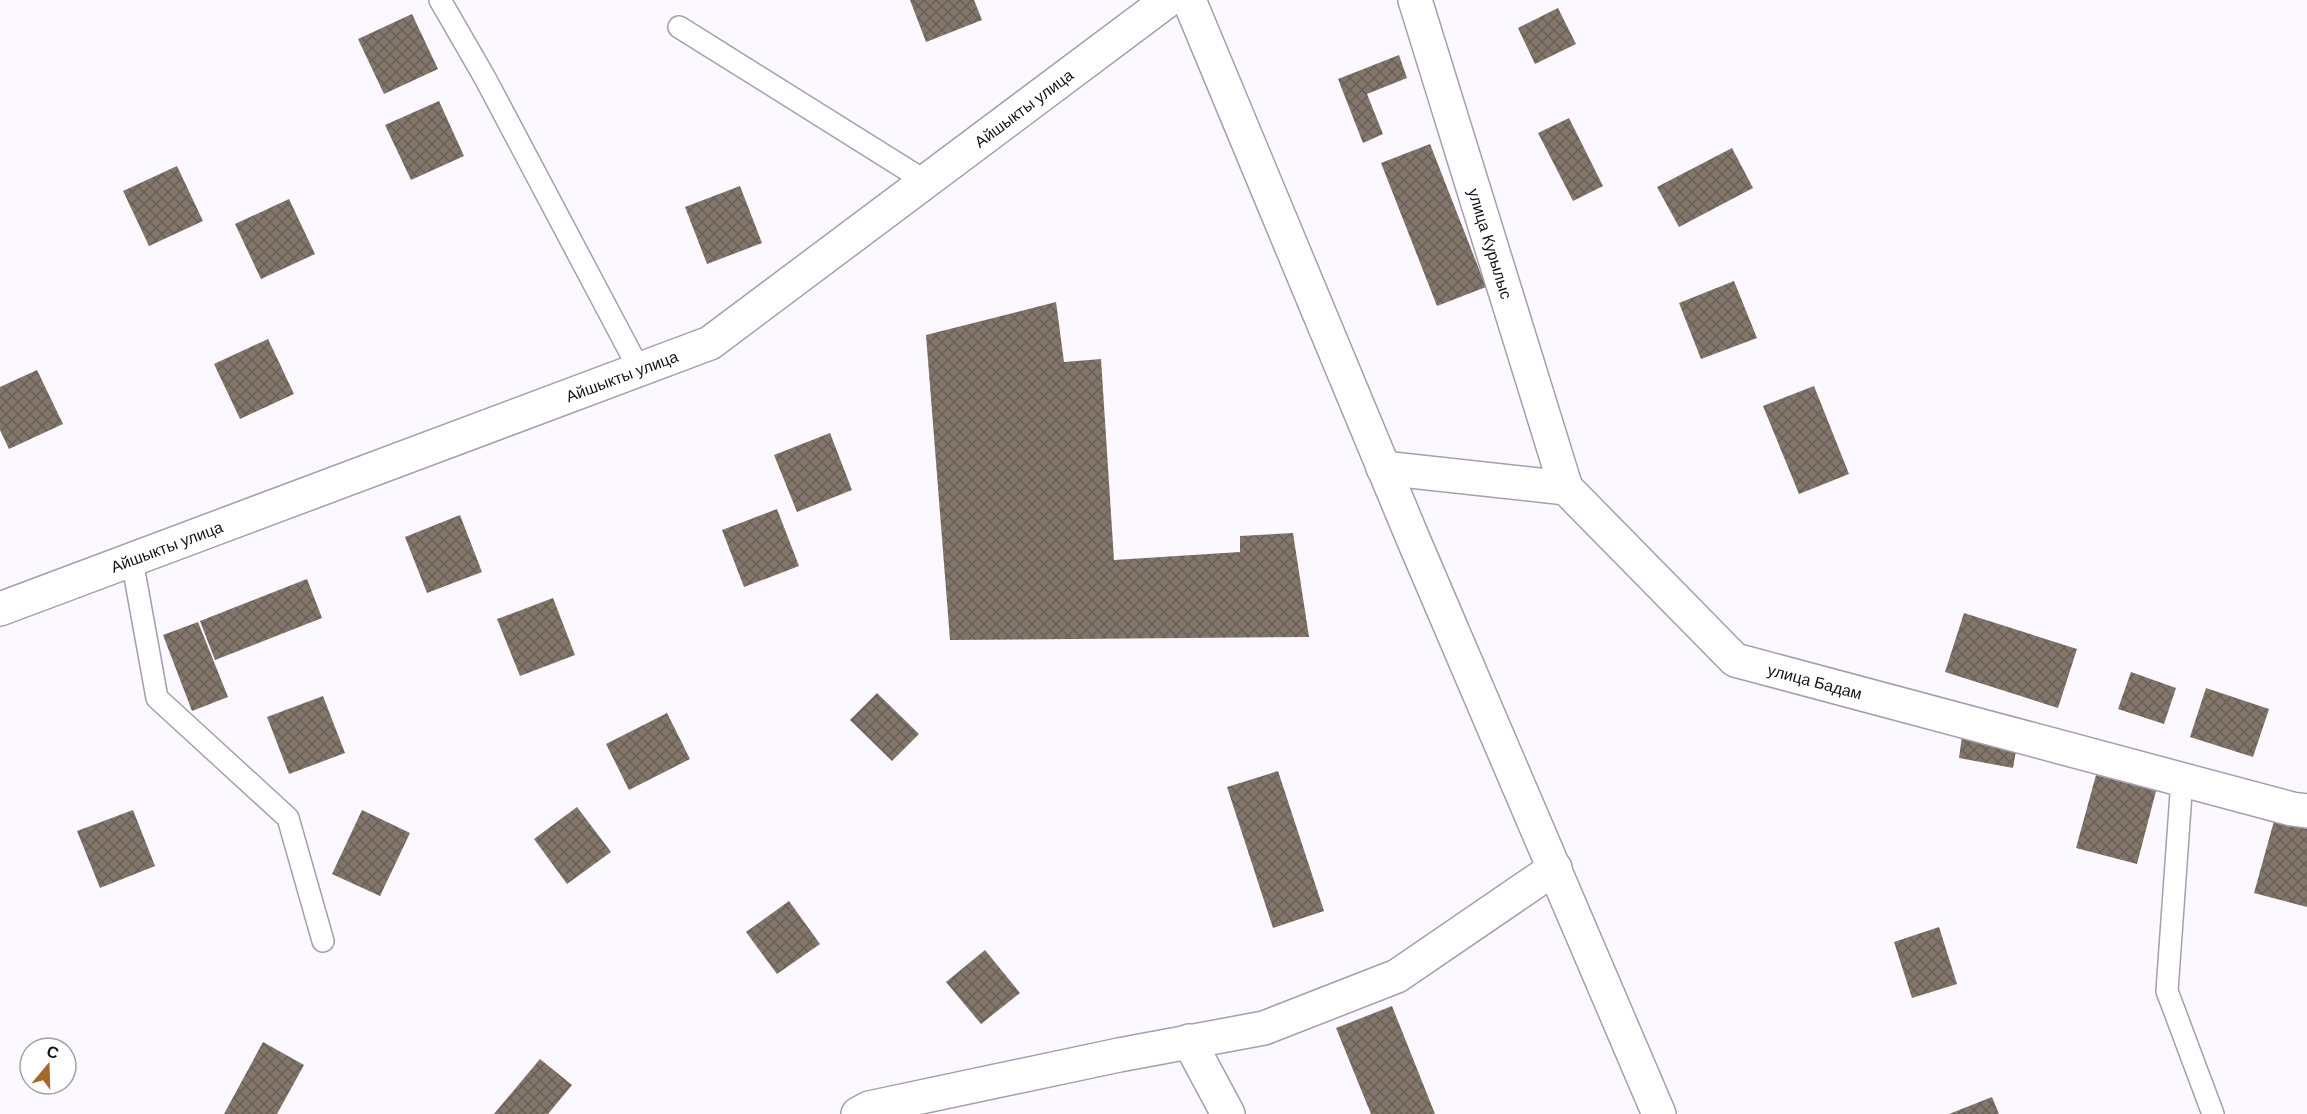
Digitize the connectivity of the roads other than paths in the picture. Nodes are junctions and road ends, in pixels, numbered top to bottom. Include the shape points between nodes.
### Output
1 (440, 0) edge
2 (1168, 0) edge
3 (1189, 0) edge
4 (1415, 0) edge
5 (679, 27) dead end
6 (925, 181) junction
7 (639, 369) junction
8 (1383, 468) junction
9 (1566, 488) junction
10 (132, 560) junction
11 (0, 609) edge
12 (2182, 779) junction
13 (2307, 811) edge
14 (1555, 868) junction
15 (323, 941) dead end
16 (1190, 1041) junction
17 (858, 1114) edge
18 (1228, 1114) edge
19 (1659, 1114) edge
20 (2213, 1114) edge

1 - 7 lane
2 - 6 main road, Айшыкты улица
3 - 8 main road
4 - 9 main road, улица Курылыс
5 - 6 lane
6 - 7 main road, Айшыкты улица via 710,343
7 - 10 main road, Айшыкты улица
8 - 9 main road
8 - 14 main road
9 - 12 main road, улица Бадам via 1735,660
10 - 11 main road, Айшыкты улица
10 - 15 lane via 157,699 288,818
12 - 13 main road, улица Бадам
12 - 20 lane via 2167,991
14 - 16 main road via 1396,976 1264,1028
14 - 19 main road
16 - 17 main road via 869,1108
16 - 18 main road

